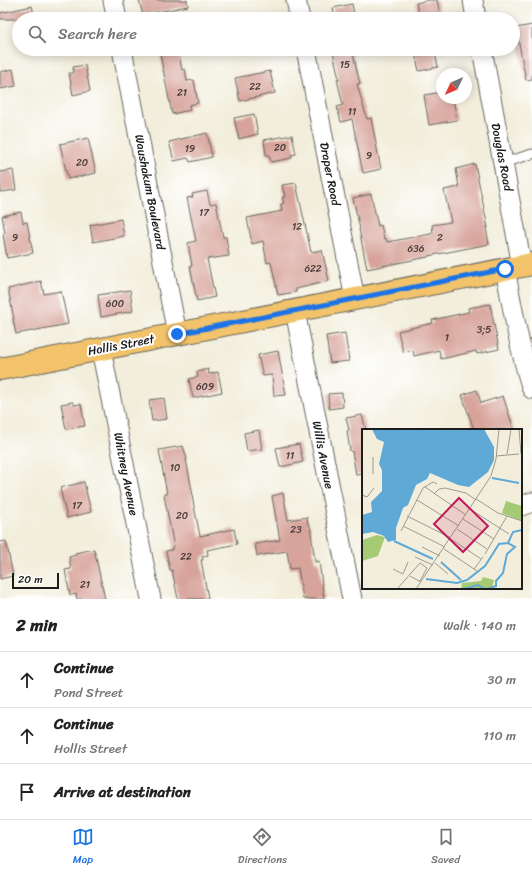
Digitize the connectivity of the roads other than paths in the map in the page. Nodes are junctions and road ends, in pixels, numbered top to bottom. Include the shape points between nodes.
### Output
1 (113, 0) edge
2 (296, 0) edge
3 (473, 0) edge
4 (116, 12) edge
5 (299, 12) edge
6 (475, 12) edge
7 (123, 56) edge
8 (307, 56) edge
9 (483, 56) edge
10 (532, 154) edge
11 (503, 163) junction
12 (520, 266) edge
13 (355, 299) junction
14 (294, 311) junction
15 (177, 334) junction
16 (101, 349) junction
17 (1, 367) edge
18 (532, 388) edge
19 (532, 502) edge
20 (522, 506) edge
21 (151, 599) edge
22 (352, 599) edge

1 - 4 street
2 - 5 street
3 - 6 street
7 - 15 street, Waushakum Boulevard
8 - 13 street, Draper Road
9 - 11 street, Douglas Road
10 - 11 lane
11 - 12 street, Douglas Road
12 - 13 main road, Hollis Street
12 - 18 street, Douglas Road via 519,343
13 - 14 main road, Hollis Street
14 - 15 main road, Hollis Street
14 - 22 street, Willis Avenue
15 - 16 main road, Hollis Street
16 - 17 main road, Hollis Street
16 - 21 street, Whitney Avenue
19 - 20 street

